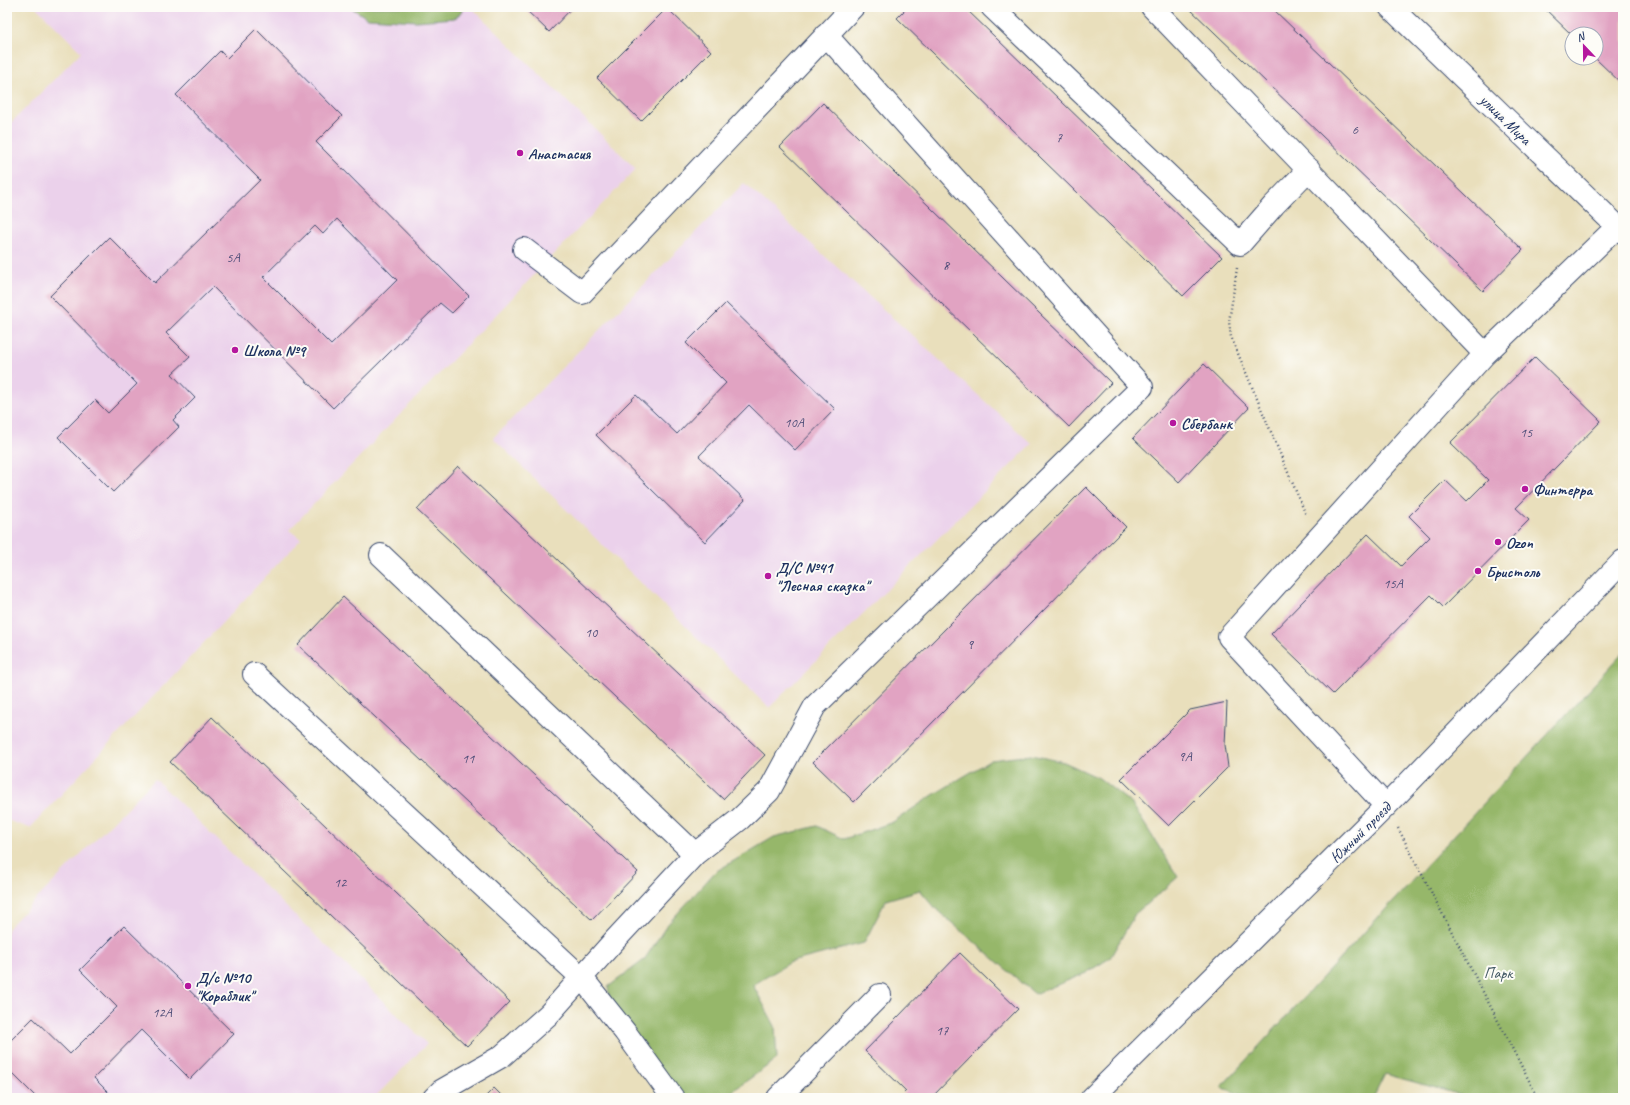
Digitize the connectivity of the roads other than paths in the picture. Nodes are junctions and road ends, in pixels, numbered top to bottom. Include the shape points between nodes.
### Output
1 (853, 7) edge
2 (992, 7) edge
3 (1152, 7) edge
4 (1390, 7) edge
5 (826, 35) junction
6 (1308, 169) junction
7 (1620, 229) edge
8 (524, 249) dead end
9 (1485, 354) junction
10 (381, 555) dead end
11 (1623, 561) edge
12 (254, 674) dead end
13 (1386, 806) junction
14 (695, 854) junction
15 (582, 978) junction
16 (880, 995) dead end
17 (434, 1098) edge
18 (672, 1098) edge
19 (778, 1098) edge
20 (1092, 1098) edge

1 - 5 street
2 - 6 street via 1240,244
3 - 6 street
4 - 7 street, улица Мира
5 - 8 street via 582,293
5 - 14 street via 1142,387 815,706 769,791 740,819
6 - 9 street
7 - 9 street
9 - 13 street via 1229,637
10 - 14 street
11 - 13 street, Южный проезд
12 - 15 street
13 - 20 street, Южный проезд
14 - 15 street
15 - 17 street via 549,1014 502,1056 440,1091
15 - 18 street via 626,1032
16 - 19 street

